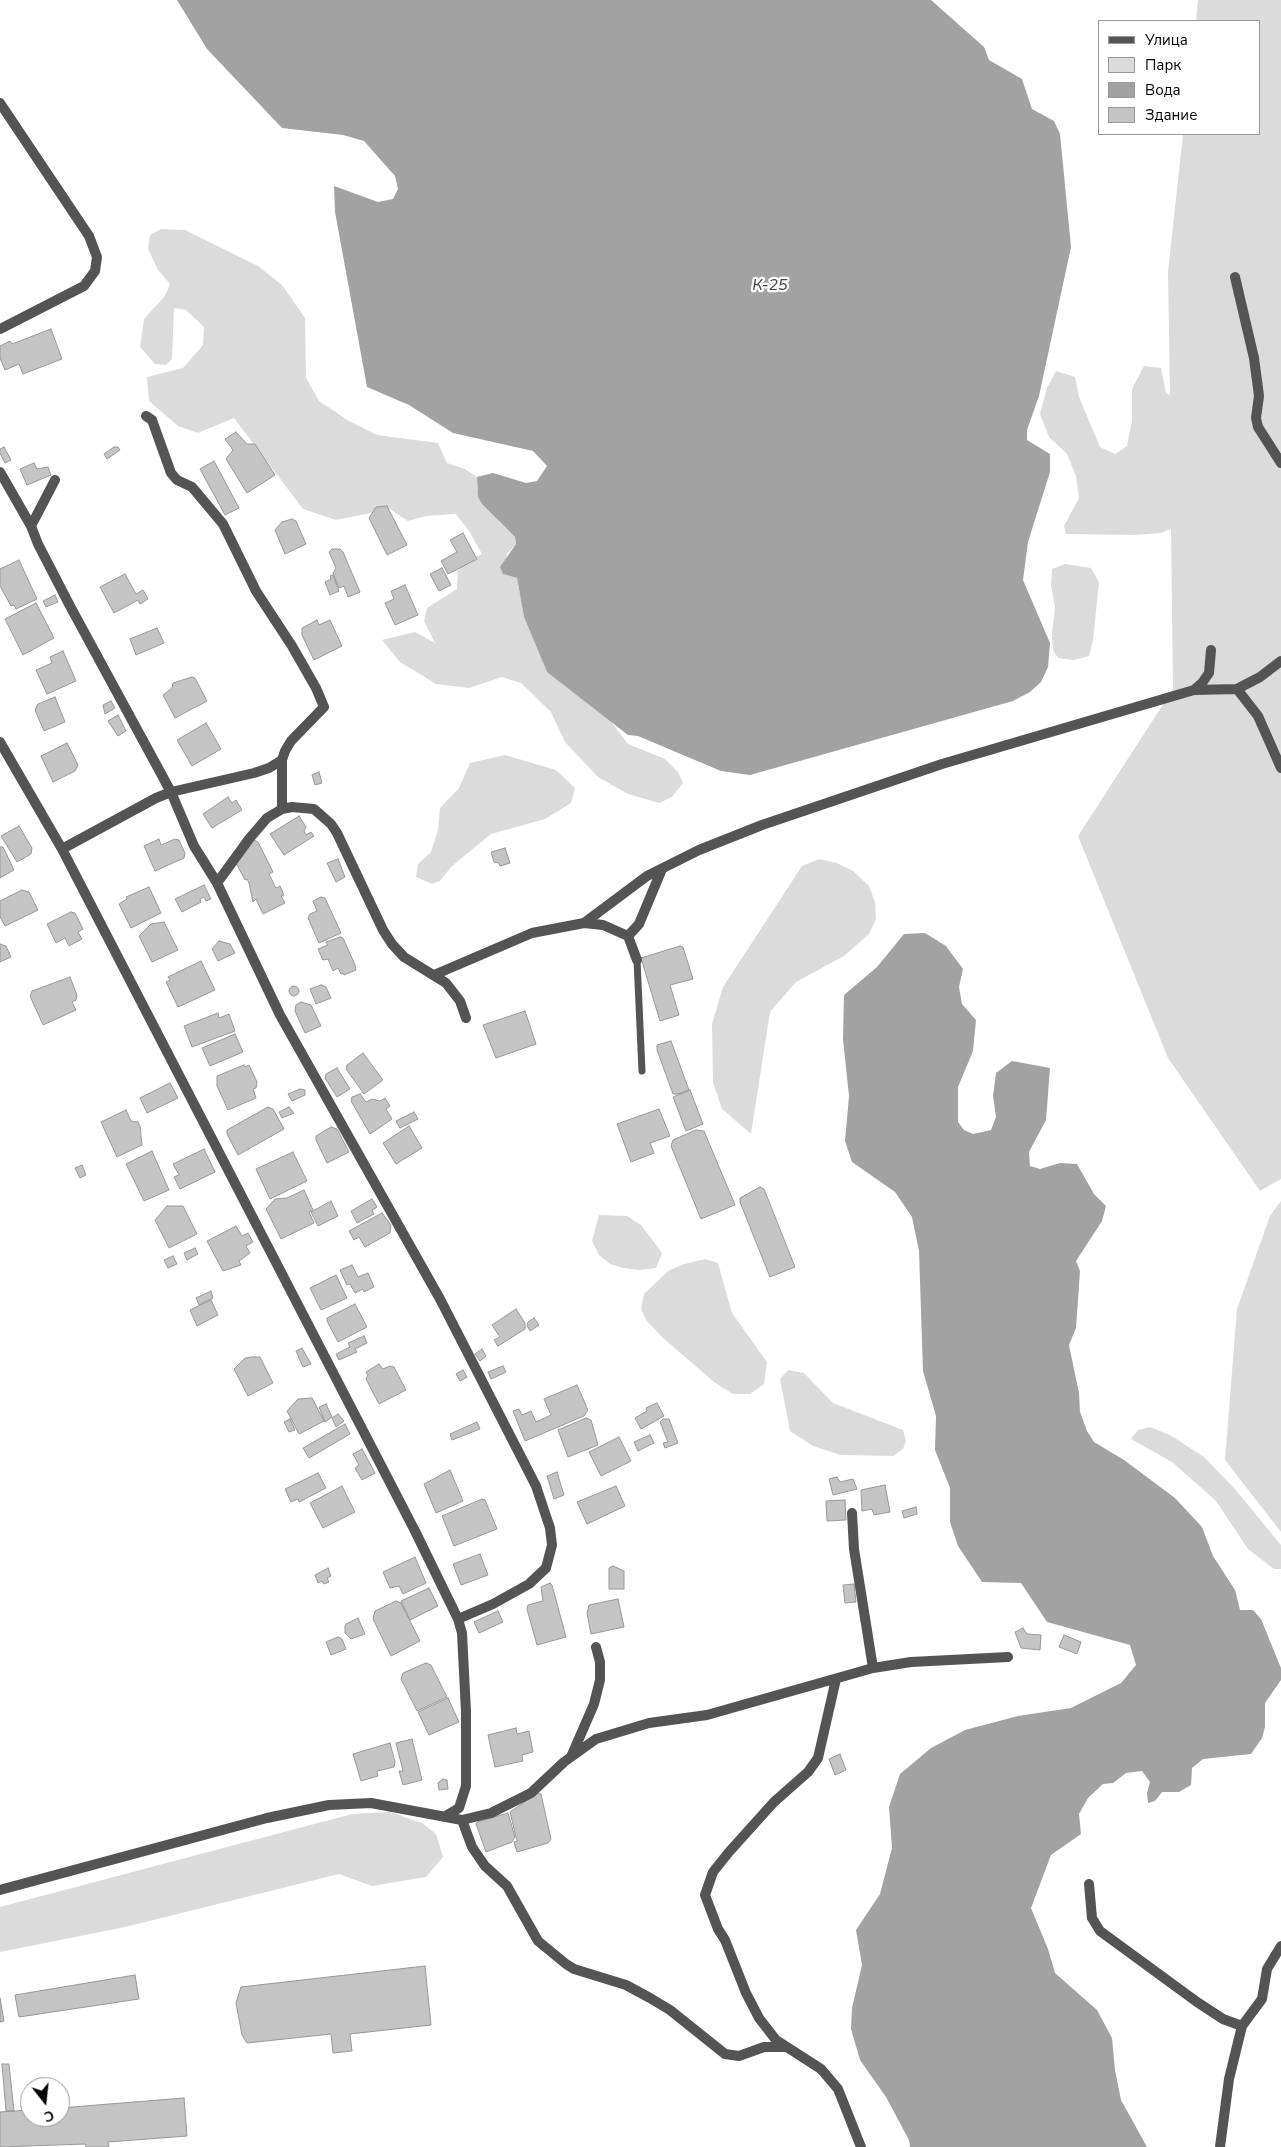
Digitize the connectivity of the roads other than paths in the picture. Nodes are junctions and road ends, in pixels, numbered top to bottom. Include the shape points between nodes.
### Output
1 (0, 103) edge
2 (1235, 277) dead end
3 (0, 329) edge
4 (146, 416) dead end
5 (1281, 463) edge
6 (0, 472) edge
7 (55, 480) dead end
8 (31, 526) junction
9 (1211, 650) dead end
10 (1281, 660) edge
11 (1237, 689) junction
12 (1194, 690) junction
13 (0, 742) edge
14 (282, 760) junction
15 (1281, 768) edge
16 (171, 792) junction
17 (282, 808) junction
18 (62, 849) junction
19 (662, 869) junction
20 (217, 883) junction
21 (584, 923) junction
22 (628, 936) junction
23 (637, 960) joint
24 (434, 975) junction
25 (466, 1018) dead end
26 (642, 1071) dead end
27 (852, 1513) dead end
28 (458, 1619) junction
29 (596, 1647) dead end
30 (1008, 1657) dead end
31 (873, 1668) junction
32 (836, 1679) junction
33 (571, 1758) junction
34 (444, 1818) junction
35 (462, 1820) junction
36 (1089, 1884) dead end
37 (0, 1890) edge
38 (1281, 1946) edge
39 (1242, 2026) junction
40 (767, 2029) junction
41 (764, 2047) junction
42 (785, 2047) junction
43 (861, 2147) edge
44 (1220, 2147) edge

1 - 3 street via 89,236 97,257 95,271 84,286
2 - 5 street via 1254,358 1259,396 1258,427
4 - 14 street via 152,420 171,473 192,487 223,524 256,591 292,646 324,707 291,741
6 - 8 street
7 - 8 street
8 - 16 street via 70,606
9 - 12 street via 1209,674
10 - 11 street via 1260,677
11 - 12 street
11 - 15 street via 1258,716
12 - 19 street via 1033,736 838,798 699,850
13 - 18 street
14 - 16 street via 269,768
14 - 17 street
16 - 18 street
16 - 20 street via 194,846
17 - 20 street via 267,818
17 - 24 street via 302,806 314,809 331,824 392,944 404,957
18 - 28 street
19 - 21 street via 646,876
19 - 22 street via 639,924
20 - 28 street via 280,1015 440,1299 536,1486 550,1528 552,1545 546,1568 530,1584
21 - 22 street via 603,925
21 - 24 street via 532,933
22 - 23 street
23 - 26 lane
24 - 25 street via 446,983 460,1001
27 - 31 street via 854,1549
28 - 34 street via 462,1633 466,1712 466,1786 459,1808
29 - 33 street via 600,1680 594,1704
30 - 31 street via 911,1662
31 - 32 street
32 - 33 street via 707,1715 649,1723 596,1739
32 - 40 street via 818,1758 729,1852 713,1872 705,1895 746,1993
33 - 35 street via 531,1793 491,1813
34 - 35 street
34 - 37 street via 371,1803 329,1805 267,1818
35 - 41 street via 472,1847 485,1866 507,1886 538,1941 566,1964 626,1985 650,1998 724,2054 739,2056
36 - 39 street via 1092,1918 1100,1932 1223,2019
38 - 39 street via 1267,1969 1262,1999
39 - 44 street via 1229,2079
40 - 41 street via 769,2037
40 - 42 street
41 - 42 street
42 - 43 street via 821,2069 838,2089

